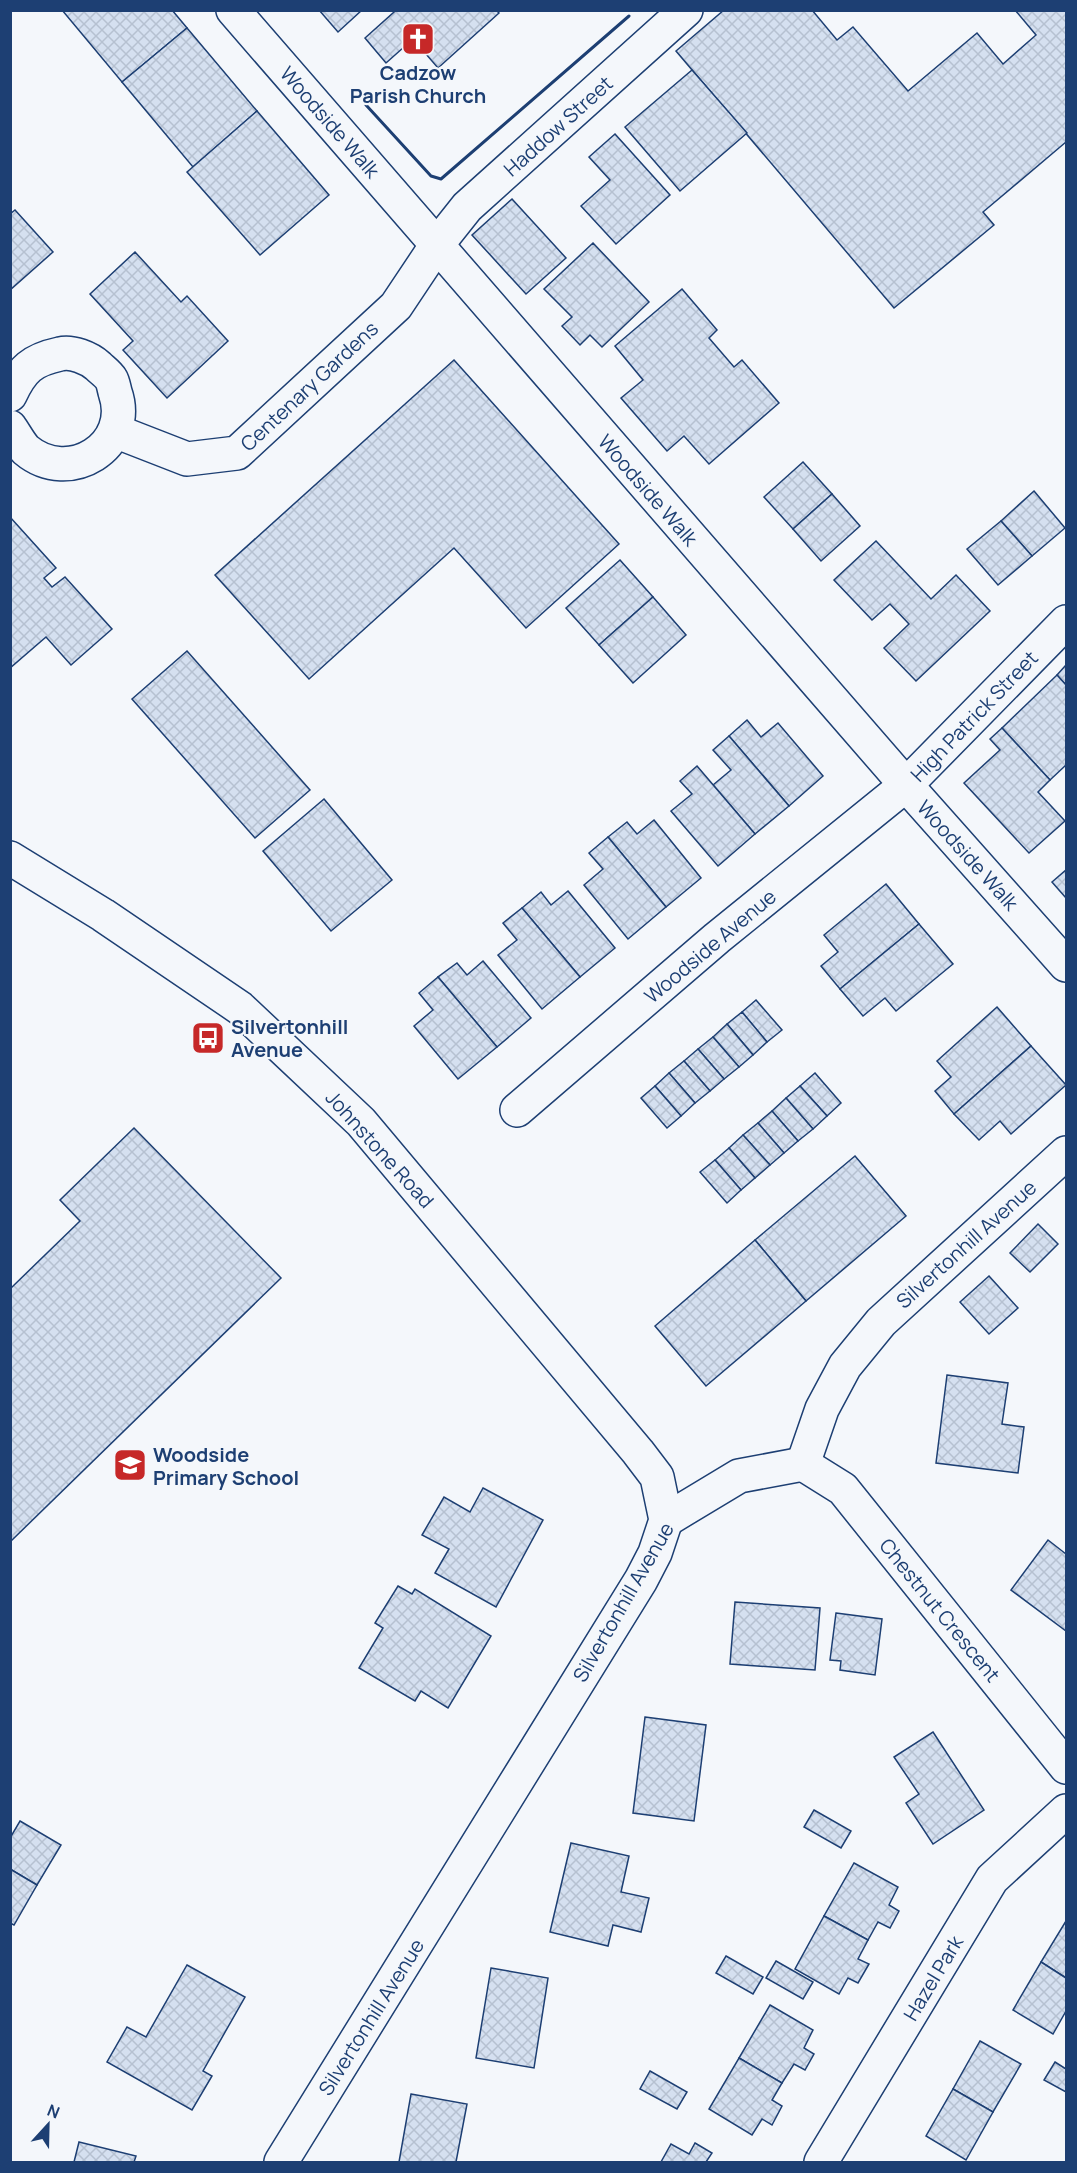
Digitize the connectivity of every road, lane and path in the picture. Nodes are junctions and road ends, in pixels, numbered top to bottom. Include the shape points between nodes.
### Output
1 (233, 10) edge
2 (686, 10) edge
3 (436, 246) junction
4 (10, 395) edge
5 (10, 427) edge
6 (115, 431) junction
7 (1066, 621) edge
8 (906, 785) junction
9 (10, 858) edge
10 (1066, 965) edge
11 (517, 1110) dead end
12 (1066, 1153) edge
13 (803, 1464) junction
14 (666, 1520) junction
15 (1066, 1767) edge
16 (1066, 1811) edge
17 (281, 2163) edge
18 (821, 2163) edge

1 - 3 street, Woodside Walk
2 - 3 street, Haddow Street via 467,207
3 - 6 street, Centenary Gardens via 396,306 237,453 188,459
3 - 8 street, Woodside Walk
4 - 6 street via 19,376 40,358 66,353 91,360 111,379 120,404
5 - 6 street via 25,449 48,463 75,464 99,453
7 - 8 street, High Patrick Street
8 - 10 street, Woodside Walk
8 - 11 street, Woodside Avenue via 717,938
9 - 14 street, Johnstone Road via 103,915 240,1008 361,1122 638,1452 657,1478
12 - 13 street, Silvertonhill Avenue via 881,1322 844,1366 822,1409
13 - 14 street, Silvertonhill Avenue via 739,1476
13 - 15 street, Chestnut Crescent via 843,1489
14 - 17 street, Silvertonhill Avenue via 641,1580
16 - 18 street, Hazel Park via 992,1879

